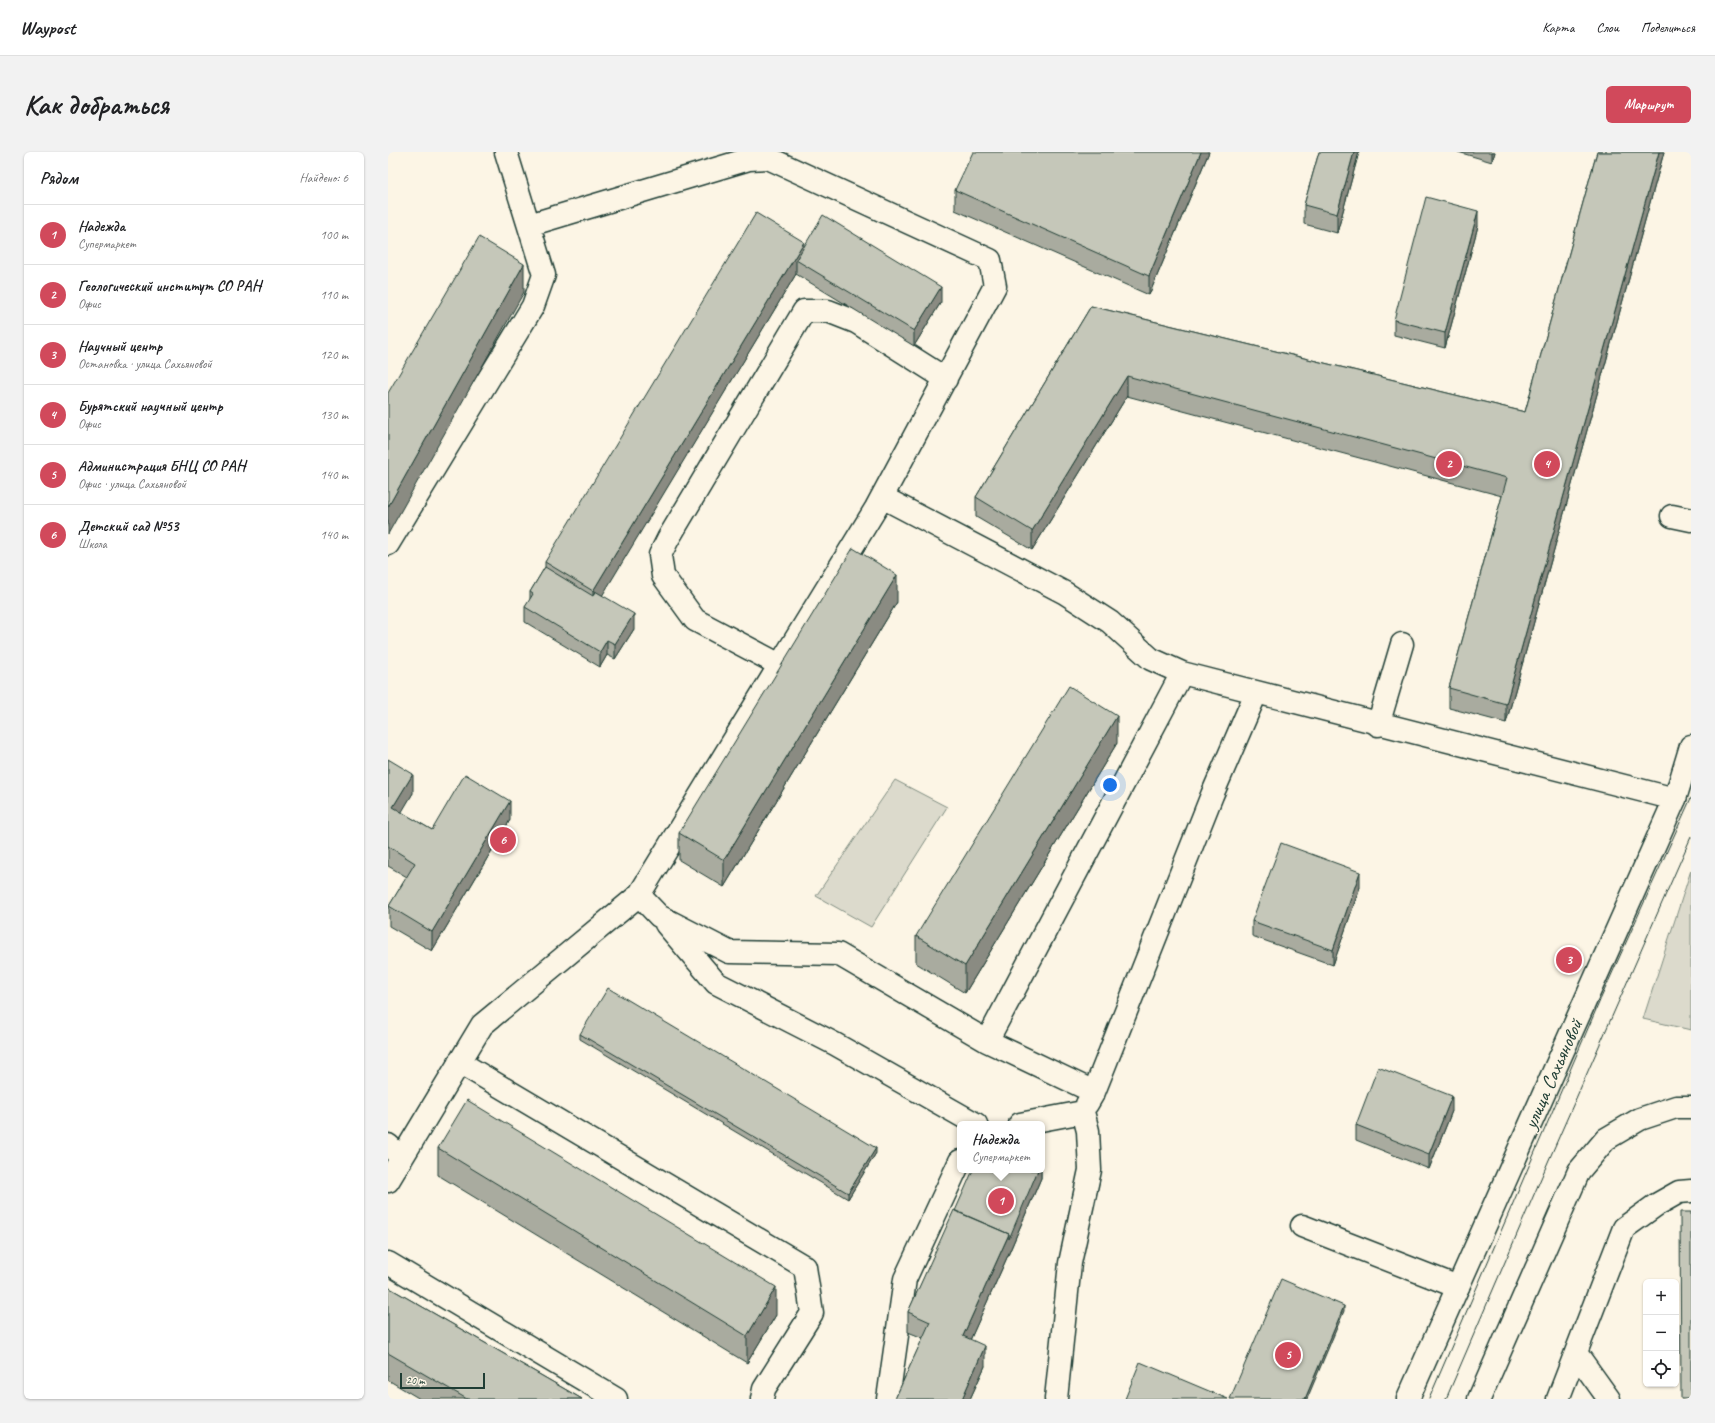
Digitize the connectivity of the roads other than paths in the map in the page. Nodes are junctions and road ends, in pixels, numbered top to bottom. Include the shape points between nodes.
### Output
1 (506, 152) edge
2 (529, 225) junction
3 (946, 379) junction
4 (882, 497) junction
5 (388, 544) edge
6 (1402, 644) dead end
7 (780, 665) junction
8 (1182, 673) junction
9 (1256, 693) junction
10 (1378, 724) junction
11 (1691, 746) edge
12 (1675, 799) junction
13 (639, 895) junction
14 (659, 916) junction
15 (987, 1041) junction
16 (459, 1062) junction
17 (1094, 1092) junction
18 (1691, 1107) edge
19 (1083, 1112) junction
20 (971, 1121) edge
21 (1036, 1121) edge
22 (395, 1152) edge
23 (957, 1168) edge
24 (388, 1181) edge
25 (1691, 1191) edge
26 (1302, 1226) dead end
27 (388, 1263) edge
28 (1458, 1287) junction
29 (1576, 1353) junction
30 (616, 1399) edge
31 (762, 1399) edge
32 (888, 1399) edge
33 (1056, 1399) edge
34 (1408, 1399) edge
35 (1479, 1399) edge
36 (1558, 1399) edge
37 (1609, 1399) edge

1 - 2 main road
2 - 3 main road via 749,159 768,158 990,260 995,286
2 - 5 main road via 544,275 533,306
3 - 4 main road
3 - 7 main road via 856,322 828,311 804,311 668,539 660,555 663,576 695,620
4 - 7 main road
4 - 8 main road via 1065,592 1110,622 1151,659
6 - 10 main road
7 - 13 main road
8 - 9 main road
8 - 15 main road
9 - 10 main road
9 - 17 main road via 1212,795
10 - 12 main road
11 - 12 main road, улица Сахьяновой
12 - 28 main road, улица Сахьяновой
13 - 14 main road
13 - 16 main road via 482,1025
14 - 15 main road via 729,952 838,954
14 - 20 main road via 716,983 835,1044
15 - 17 main road
16 - 22 main road
16 - 31 main road via 806,1267 812,1313 764,1389
17 - 19 main road
18 - 35 main road via 1676,1107 1640,1119 1606,1140 1579,1171
19 - 21 main road
19 - 33 main road via 1088,1131 1090,1170 1070,1263
22 - 24 main road
23 - 32 main road via 905,1279
25 - 29 main road via 1679,1192 1624,1228
26 - 28 main road
27 - 30 main road
28 - 34 main road, улица Сахьяновой
29 - 36 main road
29 - 37 main road

